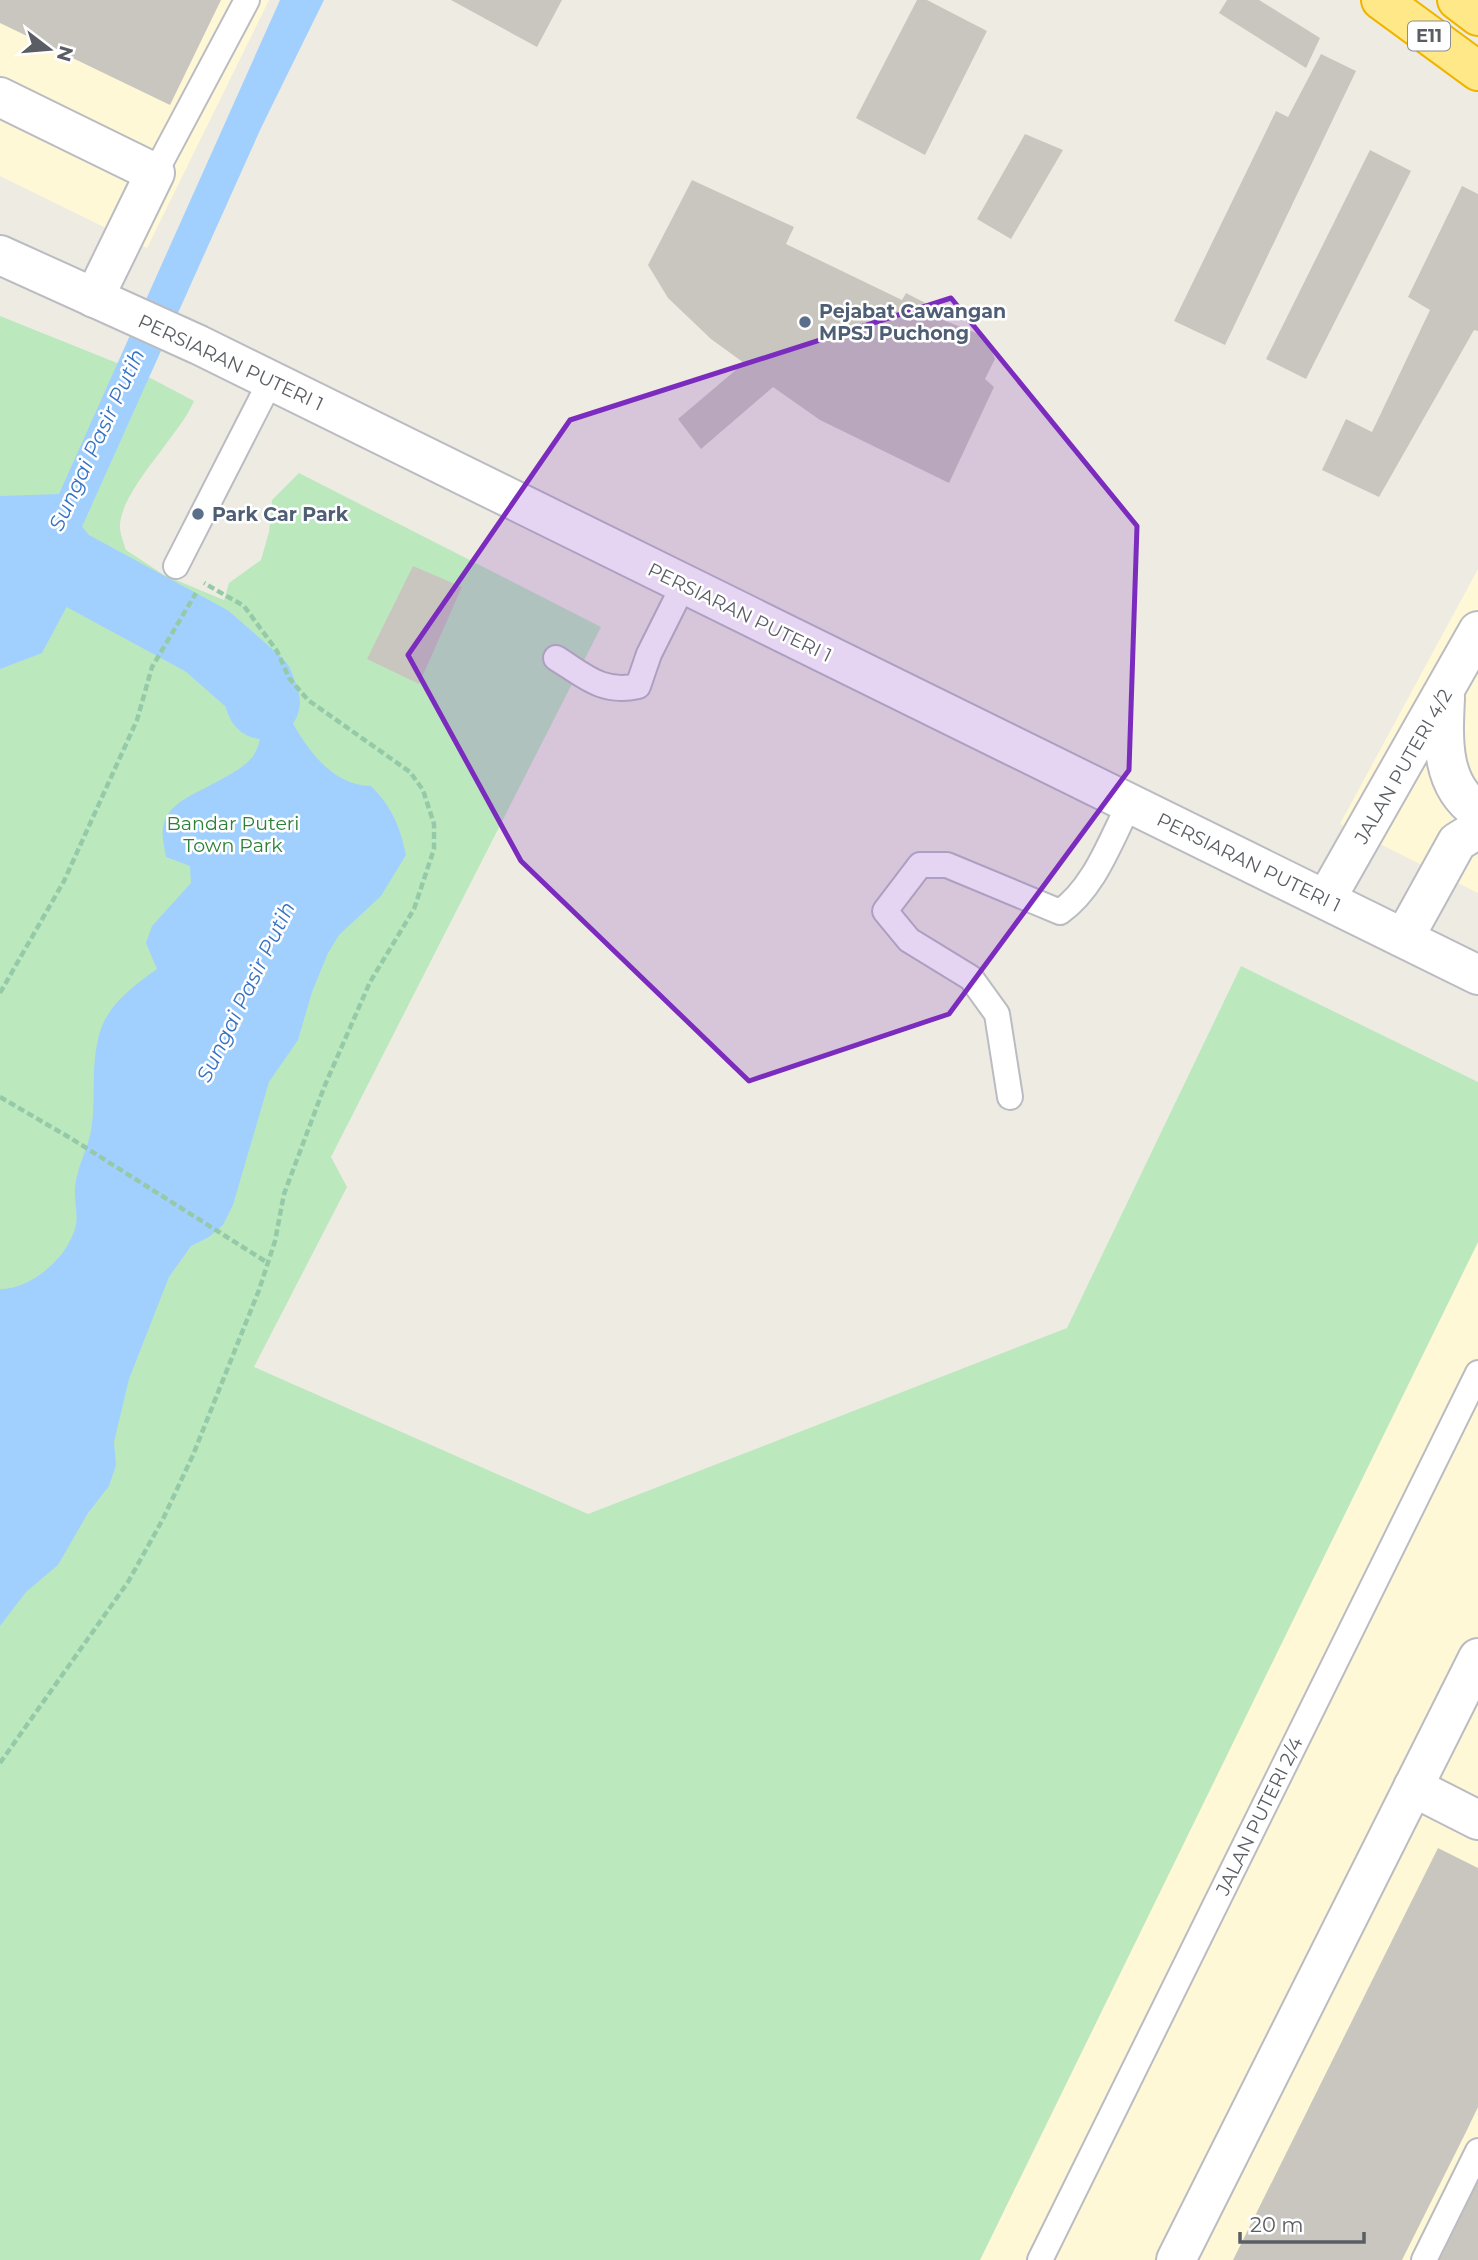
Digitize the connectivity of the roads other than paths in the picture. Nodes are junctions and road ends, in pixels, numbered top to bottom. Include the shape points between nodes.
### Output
1 (247, 0) edge
2 (1381, 0) edge
3 (1457, 0) edge
4 (1478, 16) edge
5 (1478, 71) edge
6 (0, 97) edge
7 (155, 173) junction
8 (0, 255) edge
9 (108, 304) junction
10 (271, 380) junction
11 (176, 566) road end
12 (684, 584) junction
13 (1478, 631) edge
14 (556, 658) dead end
15 (1445, 693) junction
16 (1130, 803) junction
17 (1478, 811) edge
18 (1478, 830) edge
19 (1326, 899) junction
20 (1404, 938) junction
21 (1478, 975) edge
22 (1010, 1097) dead end
23 (1478, 1373) edge
24 (1478, 1658) edge
25 (1413, 1787) junction
26 (1478, 1820) edge
27 (1478, 2151) edge
28 (1040, 2260) edge
29 (1176, 2260) edge
30 (1424, 2260) edge

1 - 7 lane
2 - 5 highway, E11
3 - 4 highway, E11
6 - 7 street
7 - 9 street
8 - 9 street, PERSIARAN PUTERI 1
9 - 10 street, PERSIARAN PUTERI 1
10 - 11 lane
10 - 12 street, PERSIARAN PUTERI 1
12 - 14 lane via 638,686 618,690 599,685
12 - 16 street, PERSIARAN PUTERI 1
13 - 15 street, JALAN PUTERI 4/2
15 - 17 street via 1445,758 1453,784
15 - 19 street, JALAN PUTERI 4/2
16 - 19 street, PERSIARAN PUTERI 1
16 - 22 lane via 1090,880 1077,900 1060,912 947,865 920,864 885,911 909,940 971,978 997,1014
18 - 20 street via 1457,842
19 - 20 street, PERSIARAN PUTERI 1
20 - 21 street, PERSIARAN PUTERI 1
23 - 28 lane, JALAN PUTERI 2/4
24 - 25 street
25 - 26 street
25 - 29 street
27 - 30 lane

